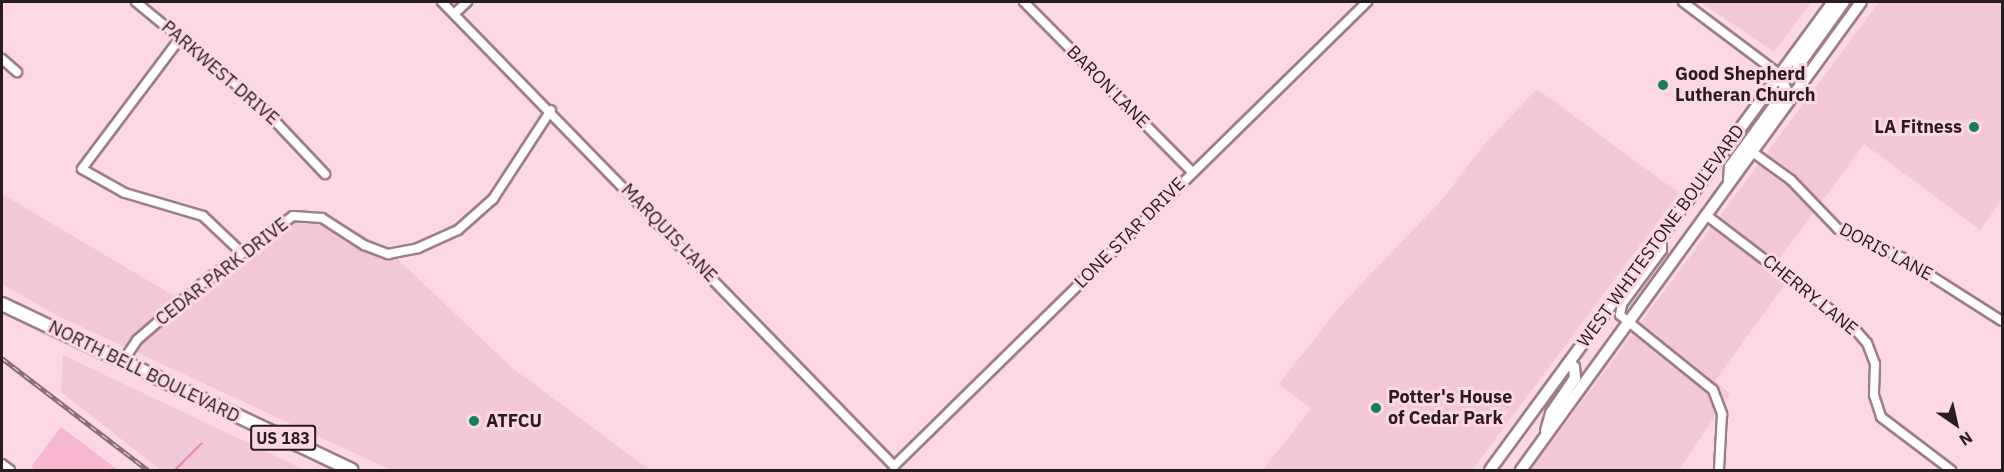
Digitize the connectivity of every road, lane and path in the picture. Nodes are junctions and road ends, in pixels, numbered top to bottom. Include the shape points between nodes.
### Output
1 (136, 2) edge
2 (442, 2) edge
3 (467, 2) edge
4 (1024, 2) edge
5 (1367, 2) edge
6 (1683, 2) edge
7 (1833, 2) edge
8 (1844, 2) edge
9 (1861, 2) edge
10 (454, 14) junction
11 (181, 37) junction
12 (2, 59) edge
13 (17, 72) dead end
14 (1779, 74) junction
15 (1801, 84) junction
16 (551, 110) junction
17 (1751, 151) junction
18 (1192, 172) junction
19 (326, 174) dead end
20 (1729, 181) junction
21 (1706, 215) junction
22 (1662, 236) junction
23 (242, 253) junction
24 (2, 304) edge
25 (2002, 321) edge
26 (1628, 324) junction
27 (123, 361) junction
28 (1568, 363) junction
29 (1542, 442) junction
30 (2, 464) edge
31 (894, 466) joint
32 (10, 471) edge
33 (352, 471) edge
34 (1490, 471) edge
35 (1521, 471) edge
36 (1719, 471) edge
37 (1951, 471) edge

1 - 11 street, PARKWEST DRIVE
2 - 10 street, MARQUIS LANE
3 - 10 street
4 - 18 street, BARON LANE
5 - 18 street, LONE STAR DRIVE
6 - 14 street
7 - 14 main road, WEST WHITESTONE BOULEVARD
8 - 15 main road via 1798,66
9 - 15 main road, WEST WHITESTONE BOULEVARD
10 - 16 street, MARQUIS LANE
11 - 19 street, PARKWEST DRIVE via 255,100
11 - 23 street via 82,169 125,193 203,216
12 - 13 street
14 - 20 main road via 1786,90 1730,167
14 - 22 main road, WEST WHITESTONE BOULEVARD
15 - 17 main road, WEST WHITESTONE BOULEVARD
16 - 23 street, CEDAR PARK DRIVE via 493,199 477,216 438,240 388,254 364,245 322,218 304,215 283,222
16 - 31 street, MARQUIS LANE
17 - 20 main road, WEST WHITESTONE BOULEVARD
17 - 25 street, DORIS LANE via 1791,180 1839,229 1903,258
18 - 31 street, LONE STAR DRIVE
20 - 21 main road, WEST WHITESTONE BOULEVARD
21 - 26 main road, WEST WHITESTONE BOULEVARD
21 - 37 street, CHERRY LANE via 1853,327 1868,343 1875,364 1874,395 1881,417
22 - 26 street via 1662,250 1622,304 1620,315
22 - 28 main road, WEST WHITESTONE BOULEVARD
23 - 27 street, CEDAR PARK DRIVE via 137,340
24 - 27 main road, NORTH BELL BOULEVARD / US 183
26 - 29 main road, WEST WHITESTONE BOULEVARD
26 - 36 street via 1713,390 1722,414
27 - 33 main road, NORTH BELL BOULEVARD / US 183
28 - 29 main road via 1574,367 1575,378 1551,413
28 - 34 main road, WEST WHITESTONE BOULEVARD
29 - 35 main road, WEST WHITESTONE BOULEVARD
30 - 32 street

